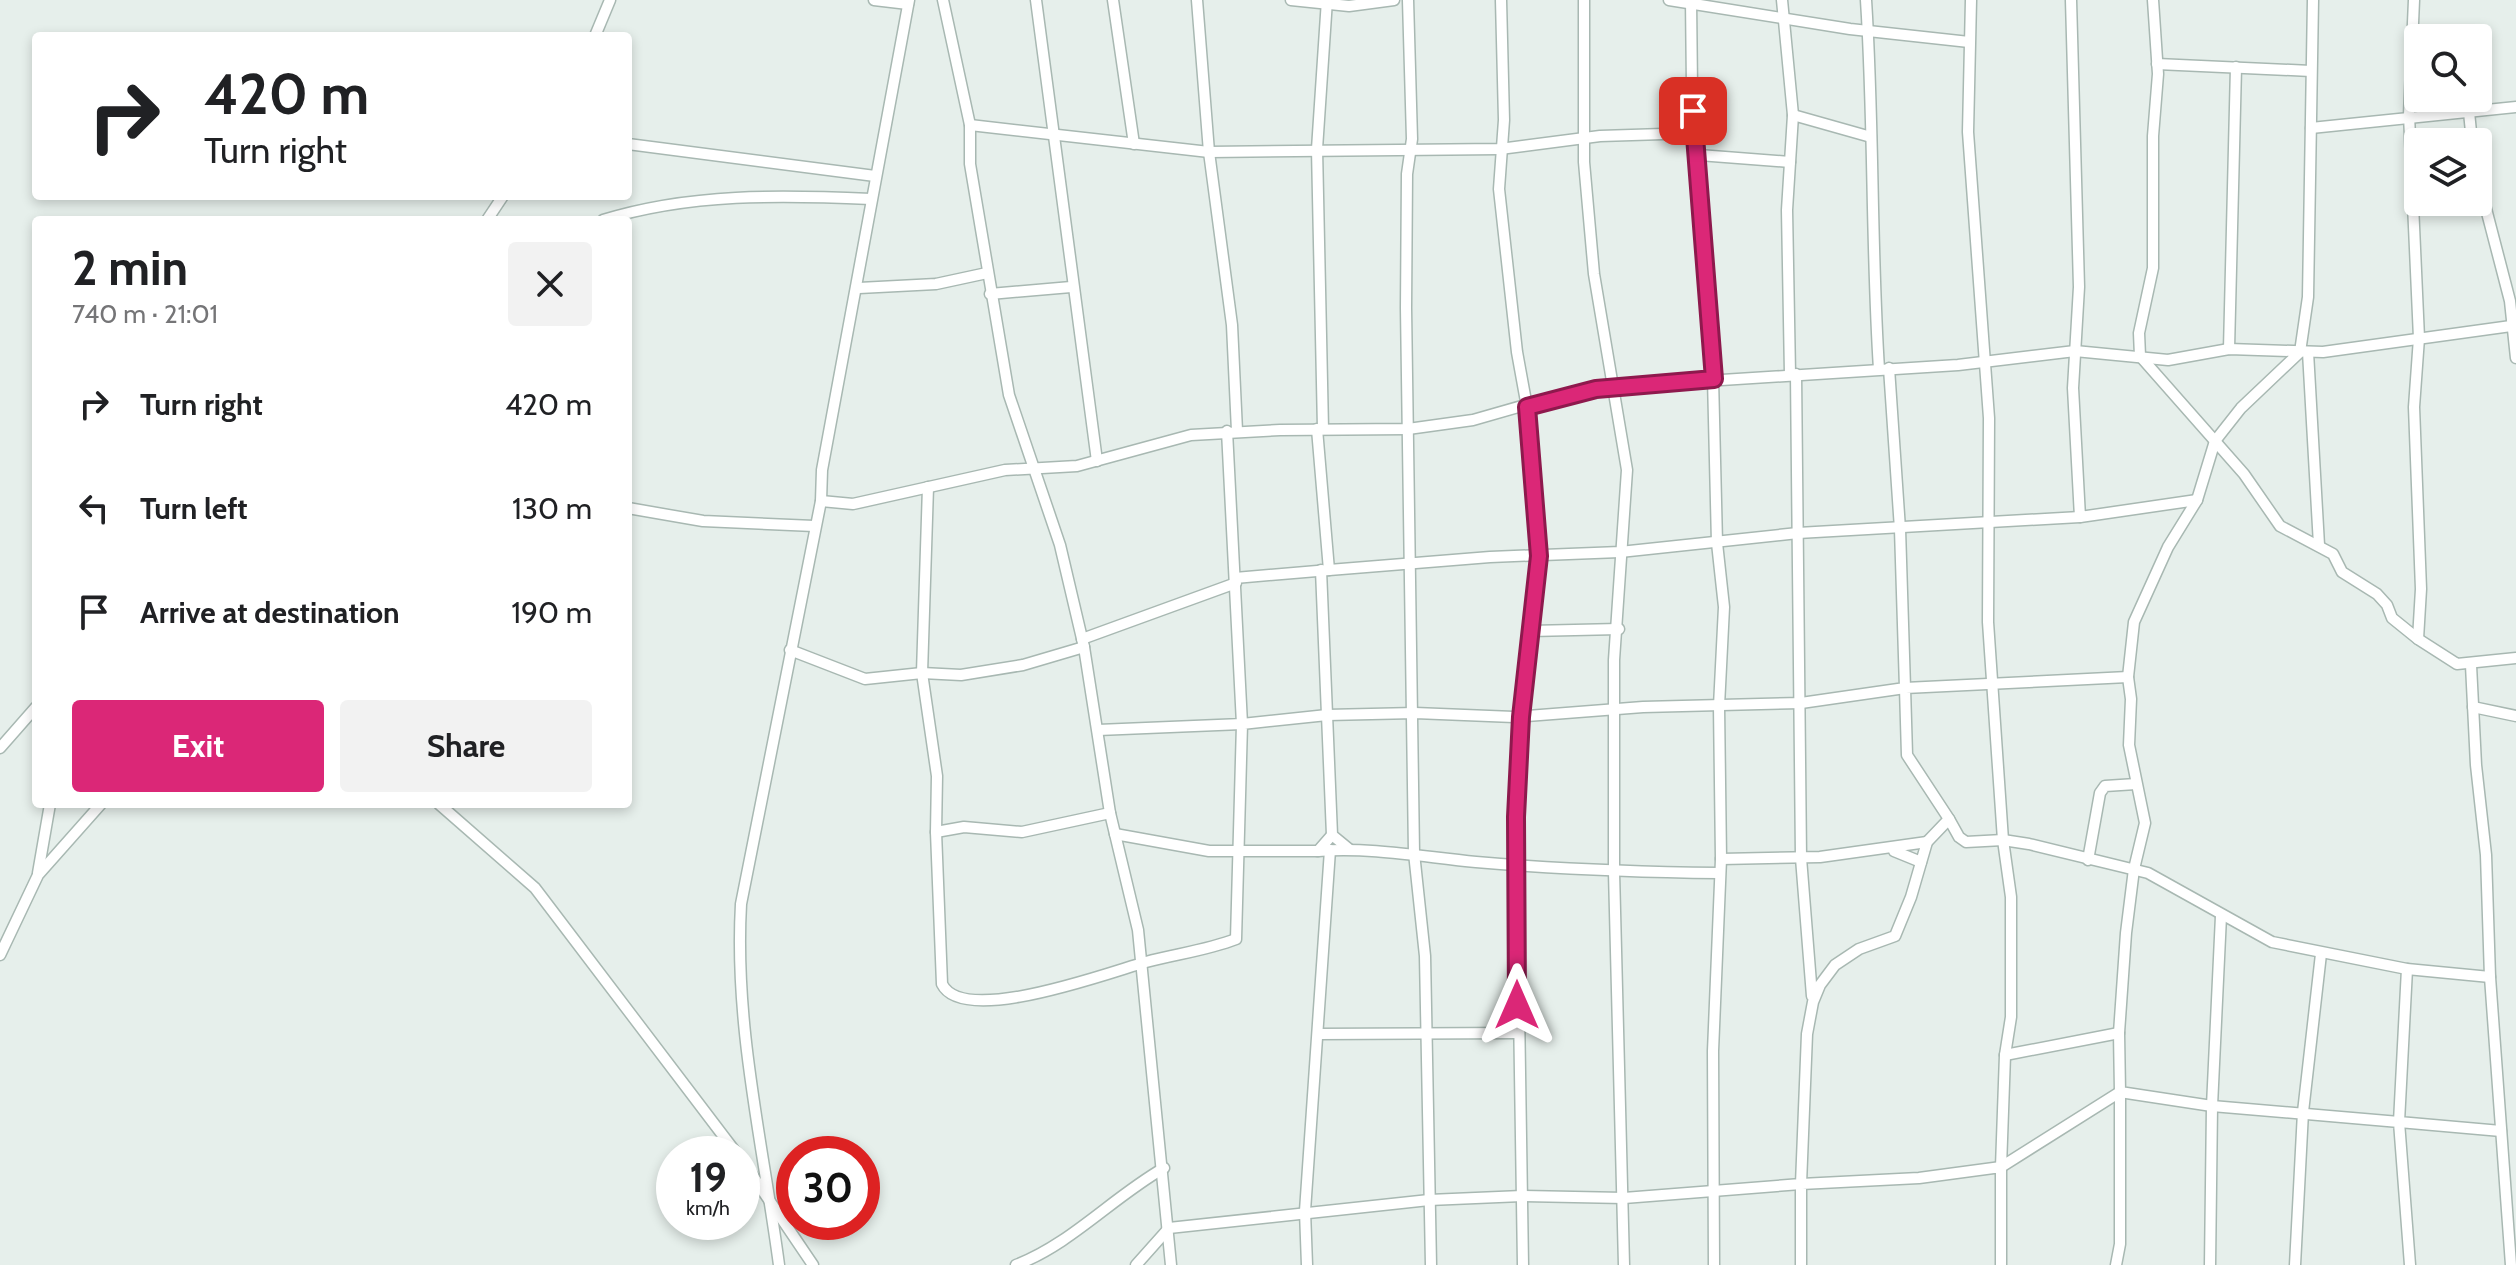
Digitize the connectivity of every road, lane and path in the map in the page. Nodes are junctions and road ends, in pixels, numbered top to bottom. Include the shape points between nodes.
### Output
1 (610, 0) edge
2 (874, 0) edge
3 (943, 0) edge
4 (1036, 0) edge
5 (1113, 0) edge
6 (1197, 0) edge
7 (1291, 0) edge
8 (1394, 0) edge
9 (1408, 0) edge
10 (1501, 0) edge
11 (1584, 0) edge
12 (1669, 0) edge
13 (1782, 0) edge
14 (1866, 0) edge
15 (1971, 0) edge
16 (2071, 0) edge
17 (2153, 0) edge
18 (2313, 0) edge
19 (2414, 0) edge
20 (1327, 1) edge
21 (909, 2) edge
22 (1691, 2) edge
23 (1783, 17) junction
24 (1868, 31) junction
25 (597, 32) edge
26 (1969, 42) junction
27 (2157, 64) junction
28 (2236, 67) junction
29 (2311, 71) junction
30 (2516, 107) edge
31 (2492, 110) edge
32 (2469, 112) joint
33 (1793, 115) junction
34 (2409, 115) junction
35 (970, 125) junction
36 (2311, 128) junction
37 (2471, 128) edge
38 (1695, 133) junction
39 (1055, 136) junction
40 (1871, 137) junction
41 (1585, 138) junction
42 (1134, 144) junction
43 (632, 145) edge
44 (1317, 149) junction
45 (1500, 149) junction
46 (1209, 152) junction
47 (1410, 152) junction
48 (1699, 155) junction
49 (1790, 162) junction
50 (875, 176) junction
51 (871, 199) junction
52 (619, 216) edge
53 (2489, 216) edge
54 (987, 273) junction
55 (1071, 287) junction
56 (859, 288) junction
57 (990, 294) junction
58 (2513, 300) edge
59 (2511, 326) junction
60 (2419, 338) junction
61 (2229, 349) junction
62 (2075, 351) junction
63 (2304, 352) junction
64 (2140, 356) junction
65 (2516, 358) edge
66 (1985, 360) junction
67 (1884, 368) junction
68 (1793, 374) junction
69 (1714, 379) junction
70 (1612, 387) junction
71 (1527, 407) junction
72 (1320, 429) junction
73 (1408, 429) junction
74 (1232, 431) junction
75 (2215, 441) junction
76 (1097, 461) junction
77 (1032, 466) junction
78 (928, 487) junction
79 (2197, 500) junction
80 (821, 501) junction
81 (632, 509) edge
82 (2080, 517) junction
83 (1988, 524) junction
84 (814, 526) junction
85 (1900, 529) junction
86 (1798, 533) junction
87 (1717, 543) junction
88 (2319, 545) junction
89 (1620, 552) junction
90 (1539, 556) junction
91 (1412, 565) junction
92 (1325, 570) junction
93 (1236, 580) junction
94 (1619, 629) junction
95 (1530, 631) junction
96 (2418, 639) junction
97 (1083, 643) junction
98 (790, 650) junction
99 (2516, 658) edge
100 (2471, 665) junction
101 (922, 673) junction
102 (2128, 677) junction
103 (1991, 684) junction
104 (1905, 688) junction
105 (1801, 703) junction
106 (1719, 706) junction
107 (2473, 707) junction
108 (1615, 710) junction
109 (32, 712) edge
110 (1415, 713) junction
111 (1327, 715) junction
112 (2516, 716) edge
113 (1521, 717) junction
114 (1242, 724) junction
115 (1098, 730) junction
116 (0, 748) edge
117 (2136, 784) junction
118 (49, 808) edge
119 (97, 808) edge
120 (444, 808) edge
121 (1110, 813) junction
122 (1949, 819) junction
123 (936, 832) junction
124 (1115, 834) junction
125 (1332, 835) junction
126 (2003, 840) junction
127 (1927, 842) junction
128 (1349, 849) junction
129 (1239, 850) junction
130 (1324, 850) junction
131 (1892, 850) junction
132 (1414, 853) junction
133 (1801, 858) junction
134 (1721, 859) junction
135 (2088, 860) junction
136 (1921, 862) junction
137 (1517, 863) junction
138 (2134, 869) junction
139 (1614, 872) junction
140 (1719, 873) junction
141 (38, 875) junction
142 (2221, 916) junction
143 (2321, 954) junction
144 (0, 955) edge
145 (1143, 963) junction
146 (2407, 969) junction
147 (2490, 977) junction
148 (1813, 1002) junction
149 (1517, 1033) junction
150 (2119, 1033) junction
151 (1318, 1034) junction
152 (1426, 1035) junction
153 (2005, 1055) junction
154 (2120, 1092) junction
155 (2212, 1106) junction
156 (2303, 1112) junction
157 (2399, 1122) junction
158 (2501, 1131) junction
159 (723, 1136) edge
160 (2001, 1167) junction
161 (1164, 1168) junction
162 (760, 1184) edge
163 (1801, 1184) junction
164 (1711, 1190) junction
165 (1522, 1196) junction
166 (770, 1198) junction
167 (1624, 1198) junction
168 (1429, 1200) junction
169 (1305, 1211) junction
170 (1169, 1228) junction
171 (779, 1265) edge
172 (813, 1265) edge
173 (1016, 1265) edge
174 (1136, 1265) edge
175 (1171, 1265) edge
176 (1307, 1265) edge
177 (1431, 1265) edge
178 (1523, 1265) edge
179 (1624, 1265) edge
180 (1714, 1265) edge
181 (1801, 1265) edge
182 (2001, 1265) edge
183 (2116, 1265) edge
184 (2210, 1265) edge
185 (2295, 1265) edge
186 (2410, 1265) edge
187 (2511, 1265) edge

1 - 25 street
2 - 21 street
3 - 35 street
4 - 39 street
5 - 42 street
6 - 46 street
7 - 20 street
8 - 20 street via 1349,6
9 - 47 street
10 - 45 street
11 - 41 street
12 - 22 street
13 - 23 street
14 - 24 street
15 - 26 street
16 - 62 street via 2079,287
17 - 27 street
18 - 29 street
19 - 34 street
20 - 44 street
21 - 50 street
22 - 23 street
22 - 38 street
23 - 24 street
23 - 33 street
24 - 26 street
24 - 40 street
26 - 66 street via 1968,132
27 - 28 street
27 - 64 street via 2152,276 2139,333
28 - 29 street
28 - 61 street
29 - 36 street
30 - 31 street
32 - 34 street
32 - 37 street
33 - 40 street
33 - 49 street
34 - 36 street
34 - 60 street
35 - 39 street
35 - 54 street via 970,164
36 - 63 street
38 - 41 street
38 - 48 street
39 - 42 street
39 - 55 street
40 - 67 street via 1872,279
41 - 45 street
41 - 70 street via 1594,274
42 - 46 street
43 - 50 street
44 - 46 street
44 - 47 street
44 - 72 street
45 - 47 street
45 - 71 street via 1505,249
46 - 74 street via 1232,325
47 - 73 street
48 - 49 street
48 - 69 street
49 - 68 street
50 - 51 street
51 - 52 street via 778,195 673,202
51 - 56 street
53 - 58 street
54 - 56 street via 936,284
54 - 57 street
55 - 57 street
55 - 76 street
56 - 80 street via 822,470
57 - 77 street via 1009,395
58 - 59 street
59 - 60 street
59 - 65 street
60 - 63 street
60 - 96 street via 2414,407 2421,574
61 - 63 street
61 - 64 street via 2168,360
62 - 64 street
62 - 66 street
62 - 82 street
63 - 75 street via 2241,408
63 - 88 street
64 - 75 street
66 - 67 street
66 - 83 street
67 - 68 street
67 - 85 street
68 - 69 street
68 - 86 street
69 - 70 street
69 - 87 street
70 - 71 street
70 - 89 street via 1627,470
71 - 73 street
71 - 90 street
72 - 73 street
72 - 74 street
72 - 92 street
73 - 91 street
74 - 76 street via 1154,444
74 - 93 street
75 - 79 street
75 - 88 street via 2280,526
76 - 77 street
77 - 78 street
77 - 97 street via 1060,545
78 - 80 street via 853,504
78 - 101 street
79 - 82 street
79 - 102 street via 2144,594 2134,622
80 - 84 street
81 - 84 street via 703,521
82 - 83 street
83 - 85 street
83 - 103 street
84 - 98 street
85 - 86 street
85 - 104 street
86 - 87 street
86 - 105 street
87 - 89 street
87 - 106 street via 1724,607
88 - 96 street via 2333,554 2342,572 2377,594 2392,618
89 - 90 street
89 - 94 street
90 - 91 street
90 - 95 street
91 - 92 street
91 - 110 street
92 - 93 street
92 - 111 street
93 - 97 street
93 - 114 street
94 - 95 street
94 - 108 street
95 - 113 street
96 - 100 street via 2449,660
97 - 101 street via 1023,665 961,675
97 - 115 street
98 - 101 street via 865,679
98 - 166 street via 741,904 738,960 749,1077
99 - 100 street
100 - 107 street
101 - 123 street via 937,776
102 - 103 street
102 - 117 street via 2129,745
103 - 104 street
103 - 126 street
104 - 105 street
104 - 122 street via 1907,755
105 - 106 street
105 - 133 street
106 - 108 street
106 - 134 street
107 - 112 street
107 - 147 street
108 - 113 street
108 - 139 street
109 - 116 street
110 - 111 street
110 - 113 street
110 - 132 street
111 - 114 street
111 - 125 street
113 - 137 street
114 - 115 street
114 - 129 street
115 - 121 street
117 - 135 street via 2105,786 2100,793
117 - 138 street via 2145,823
118 - 141 street
119 - 141 street
120 - 159 street via 535,888
121 - 123 street via 1022,832 964,827
121 - 124 street
122 - 126 street via 1966,842
122 - 127 street
123 - 145 street via 942,984 953,997 976,1001 1071,986
124 - 129 street via 1190,849
124 - 145 street
125 - 128 street
125 - 130 street
126 - 135 street
126 - 153 street via 2011,897 2011,1017
127 - 131 street
127 - 136 street
128 - 130 street
128 - 132 street
129 - 130 street
129 - 145 street via 1236,939
130 - 151 street
131 - 133 street
131 - 136 street
132 - 137 street
132 - 152 street via 1425,956
133 - 134 street
133 - 148 street
134 - 140 street
135 - 138 street
136 - 148 street via 1895,936 1835,965
137 - 139 street
137 - 149 street
138 - 142 street
138 - 150 street
139 - 140 street
139 - 167 street
140 - 164 street
141 - 144 street
142 - 143 street via 2272,942
142 - 155 street
143 - 146 street
143 - 156 street
145 - 161 street
146 - 147 street
146 - 157 street
147 - 158 street
148 - 163 street
149 - 152 street
149 - 165 street
150 - 153 street
150 - 154 street
151 - 152 street
151 - 169 street
152 - 168 street
153 - 160 street
154 - 155 street
154 - 160 street
154 - 183 street
155 - 156 street
155 - 184 street
156 - 157 street
156 - 185 street
157 - 158 street
157 - 186 street
158 - 187 street
160 - 163 street via 1919,1178
160 - 182 street
161 - 170 street
161 - 173 street via 1053,1248
162 - 166 street
163 - 164 street
163 - 181 street
164 - 167 street
164 - 180 street
165 - 167 street
165 - 168 street
165 - 178 street
166 - 171 street
166 - 172 street
167 - 179 street
168 - 169 street
168 - 177 street
169 - 170 street
169 - 176 street
170 - 174 street
170 - 175 street

